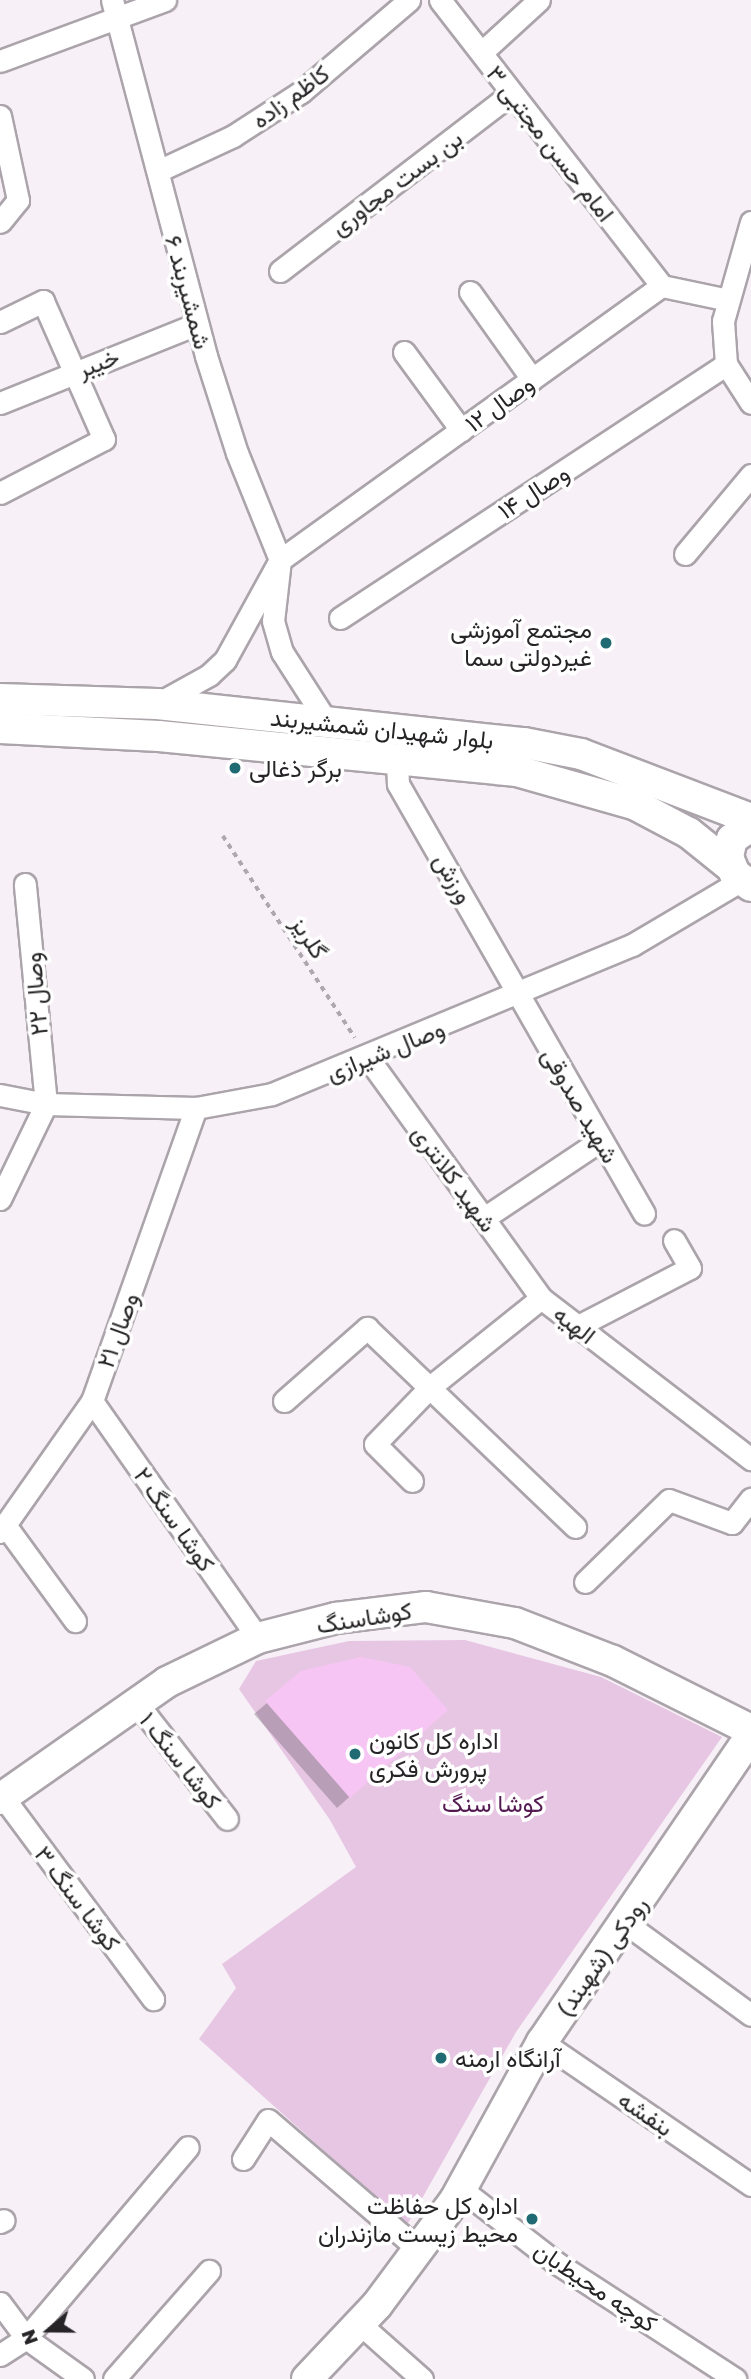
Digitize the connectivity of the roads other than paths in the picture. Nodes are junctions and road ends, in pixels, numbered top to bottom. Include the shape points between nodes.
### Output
1 (165, 0) edge
2 (409, 0) edge
3 (440, 0) edge
4 (539, 0) edge
5 (115, 9) edge
6 (482, 52) junction
7 (0, 61) edge
8 (512, 93) junction
9 (0, 116) edge
10 (158, 172) junction
11 (0, 222) edge
12 (751, 222) edge
13 (280, 271) dead end
14 (662, 286) junction
15 (470, 292) dead end
16 (729, 300) junction
17 (0, 322) edge
18 (197, 324) junction
19 (404, 352) dead end
20 (726, 364) junction
21 (74, 371) junction
22 (532, 379) junction
23 (0, 403) edge
24 (751, 403) edge
25 (461, 430) junction
26 (751, 475) edge
27 (0, 493) edge
28 (684, 554) dead end
29 (280, 560) junction
30 (340, 618) dead end
31 (0, 699) edge
32 (157, 704) junction
33 (327, 722) junction
34 (0, 728) edge
35 (397, 758) junction
36 (751, 819) edge
37 (751, 826) edge
38 (741, 877) edge
39 (25, 884) dead end
40 (519, 995) junction
41 (368, 1058) junction
42 (0, 1095) edge
43 (46, 1104) junction
44 (196, 1108) junction
45 (601, 1140) junction
46 (0, 1199) edge
47 (644, 1213) dead end
48 (484, 1218) junction
49 (674, 1240) dead end
50 (541, 1298) junction
51 (578, 1326) junction
52 (430, 1387) junction
53 (92, 1401) junction
54 (284, 1401) dead end
55 (751, 1459) edge
56 (412, 1481) dead end
57 (751, 1499) edge
58 (575, 1527) dead end
59 (3, 1529) edge
60 (585, 1582) dead end
61 (75, 1620) dead end
62 (258, 1638) junction
63 (136, 1702) junction
64 (751, 1730) edge
65 (751, 1737) edge
66 (1, 1798) edge
67 (227, 1818) dead end
68 (624, 1922) junction
69 (153, 2000) dead end
70 (751, 2015) edge
71 (542, 2042) junction
72 (188, 2147) dead end
73 (243, 2159) dead end
74 (751, 2185) edge
75 (461, 2189) junction
76 (418, 2249) junction
77 (209, 2272) dead end
78 (0, 2303) edge
79 (359, 2324) junction
80 (26, 2338) junction
81 (0, 2355) edge
82 (83, 2379) edge
83 (114, 2379) edge
84 (307, 2379) edge
85 (422, 2379) edge
86 (735, 2379) edge

1 - 5 street
2 - 10 street, کاظم زاده via 301,92 233,136
3 - 6 street, امام حسن مجتبی ۳
4 - 6 street
5 - 7 street
5 - 10 street, شمشیربند ۶
6 - 8 street, امام حسن مجتبی ۳
8 - 13 street, بن بست مجاوری
8 - 14 street, امام حسن مجتبی ۳
9 - 11 street via 18,200
10 - 18 street, شمشیربند ۶
12 - 16 street
14 - 16 street
14 - 22 street, وصال ۱۲
15 - 22 street
16 - 20 street via 723,321
17 - 21 street via 43,301
18 - 21 street, خیبر
18 - 29 street, شمشیربند ۶ via 237,453
19 - 25 street
20 - 24 street
20 - 30 street, وصال ۱۴
21 - 23 street, خیبر
21 - 27 street via 104,439
22 - 25 street, وصال ۱۲
25 - 29 street, وصال ۱۲
26 - 28 street
29 - 32 street via 225,660 209,676
29 - 33 street, شمشیربند ۶ via 273,621 282,652
31 - 32 main road, بلوار شهیدان شمشیربند
32 - 33 main road, بلوار شهیدان شمشیربند
33 - 36 main road, بلوار شهیدان شمشیربند via 459,735 582,754
34 - 35 main road, بلوار شهیدان شمشیربند via 159,736
35 - 38 main road, بلوار شهیدان شمشیربند via 517,771 634,804 689,832
35 - 40 street, ورزش via 398,784
37 - 38 main road via 732,839
38 - 40 street, وصال شیرازی via 632,945
39 - 43 street, وصال ۲۲
40 - 41 street, وصال شیرازی
40 - 45 street, شهید صدوقی
41 - 44 street, وصال شیرازی via 272,1094
41 - 48 street, شهید کلانتری
42 - 43 street, وصال شیرازی
43 - 44 street, وصال شیرازی
43 - 46 street
44 - 53 street, وصال ۲۱
45 - 47 street, شهید صدوقی
45 - 48 street
48 - 50 street, شهید کلانتری
49 - 51 street via 690,1268
50 - 51 street, الهیه
50 - 52 street, الهیه
51 - 55 street, الهیه
52 - 54 street via 367,1328
52 - 56 street, الهیه via 375,1444
52 - 58 street
53 - 59 street, وصال ۲۱
53 - 62 street, کوشا سنگ ۲
57 - 60 street via 732,1523 669,1500
59 - 61 street
62 - 63 main road, کوشاسنگ
62 - 64 main road, کوشاسنگ via 335,1618 426,1607 515,1623 613,1661
63 - 66 main road, کوشاسنگ
63 - 67 street, کوشا سنگ ۱
65 - 68 main road, رودکی (شهبند)
66 - 69 street, کوشا سنگ ۳
68 - 70 street
68 - 71 main road, رودکی (شهبند)
71 - 74 street, بنفشه
71 - 75 main road, رودکی (شهبند)
72 - 80 street
73 - 76 street via 268,2120
75 - 76 main road, رودکی (شهبند)
75 - 86 street, کوچه محیط‌بان via 555,2262
76 - 79 main road, رودکی (شهبند)
77 - 83 street
78 - 80 street
79 - 84 main road, رودکی (شهبند)
79 - 85 street
80 - 81 street
80 - 82 street

